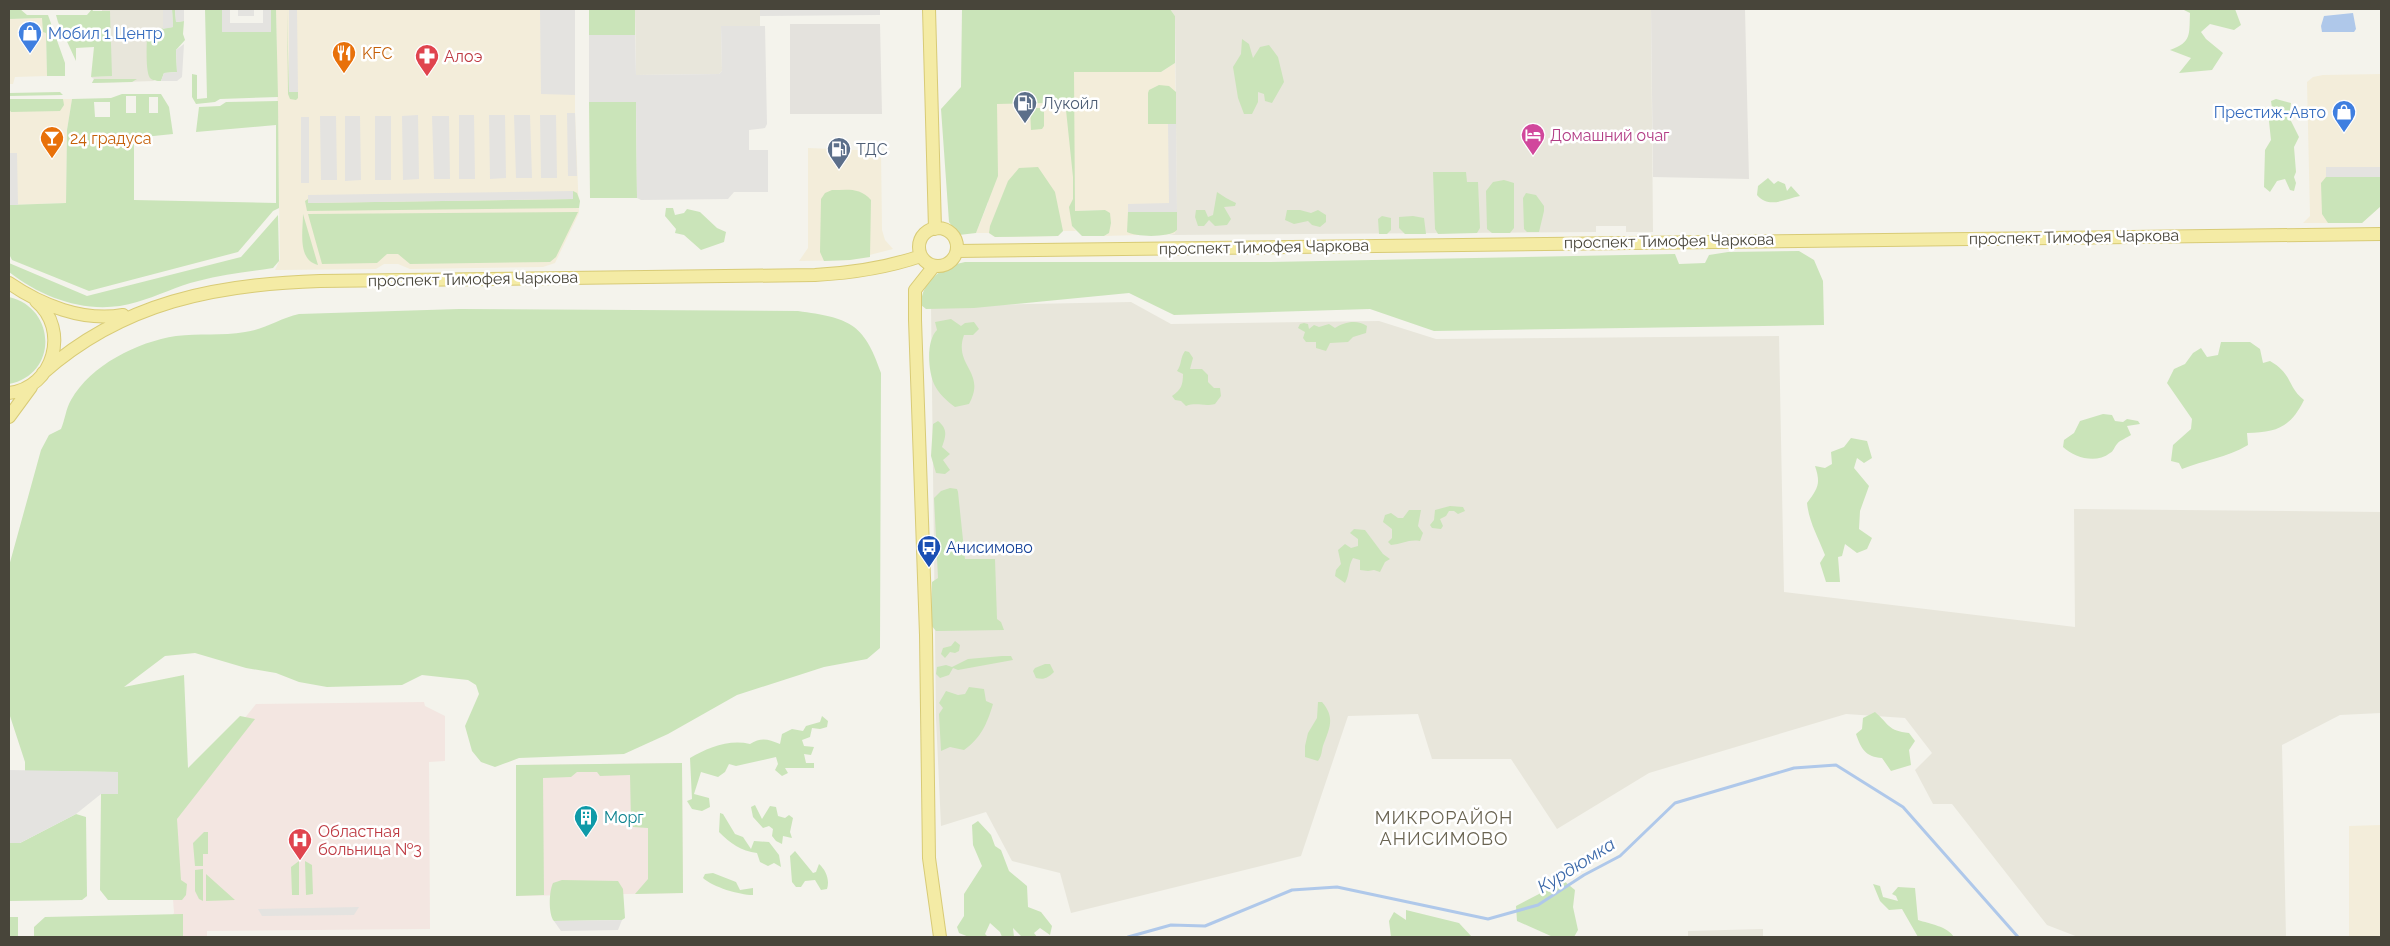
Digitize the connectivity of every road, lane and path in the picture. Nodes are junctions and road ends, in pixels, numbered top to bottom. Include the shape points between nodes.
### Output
1 (929, 9) edge
2 (935, 229) junction
3 (2381, 234) edge
4 (957, 251) junction
5 (921, 256) junction
6 (934, 266) junction
7 (9, 283) edge
8 (15, 290) edge
9 (33, 298) junction
10 (143, 311) junction
11 (40, 377) junction
12 (9, 393) edge
13 (9, 417) edge
14 (940, 937) edge

1 - 2 main road
2 - 4 main road via 952,234
2 - 5 main road via 921,239
3 - 4 main road, проспект Тимофея Чаркова
4 - 6 main road via 949,263
5 - 6 main road
5 - 10 main road, проспект Тимофея Чаркова via 863,271 815,275 284,283 212,292
6 - 14 main road via 915,290 915,320 926,635 929,858
7 - 8 main road
8 - 9 main road
9 - 10 main road via 85,315 114,316
9 - 11 main road via 51,318 56,338 51,360
10 - 11 main road, проспект Тимофея Чаркова via 89,337
11 - 12 main road
11 - 13 main road

